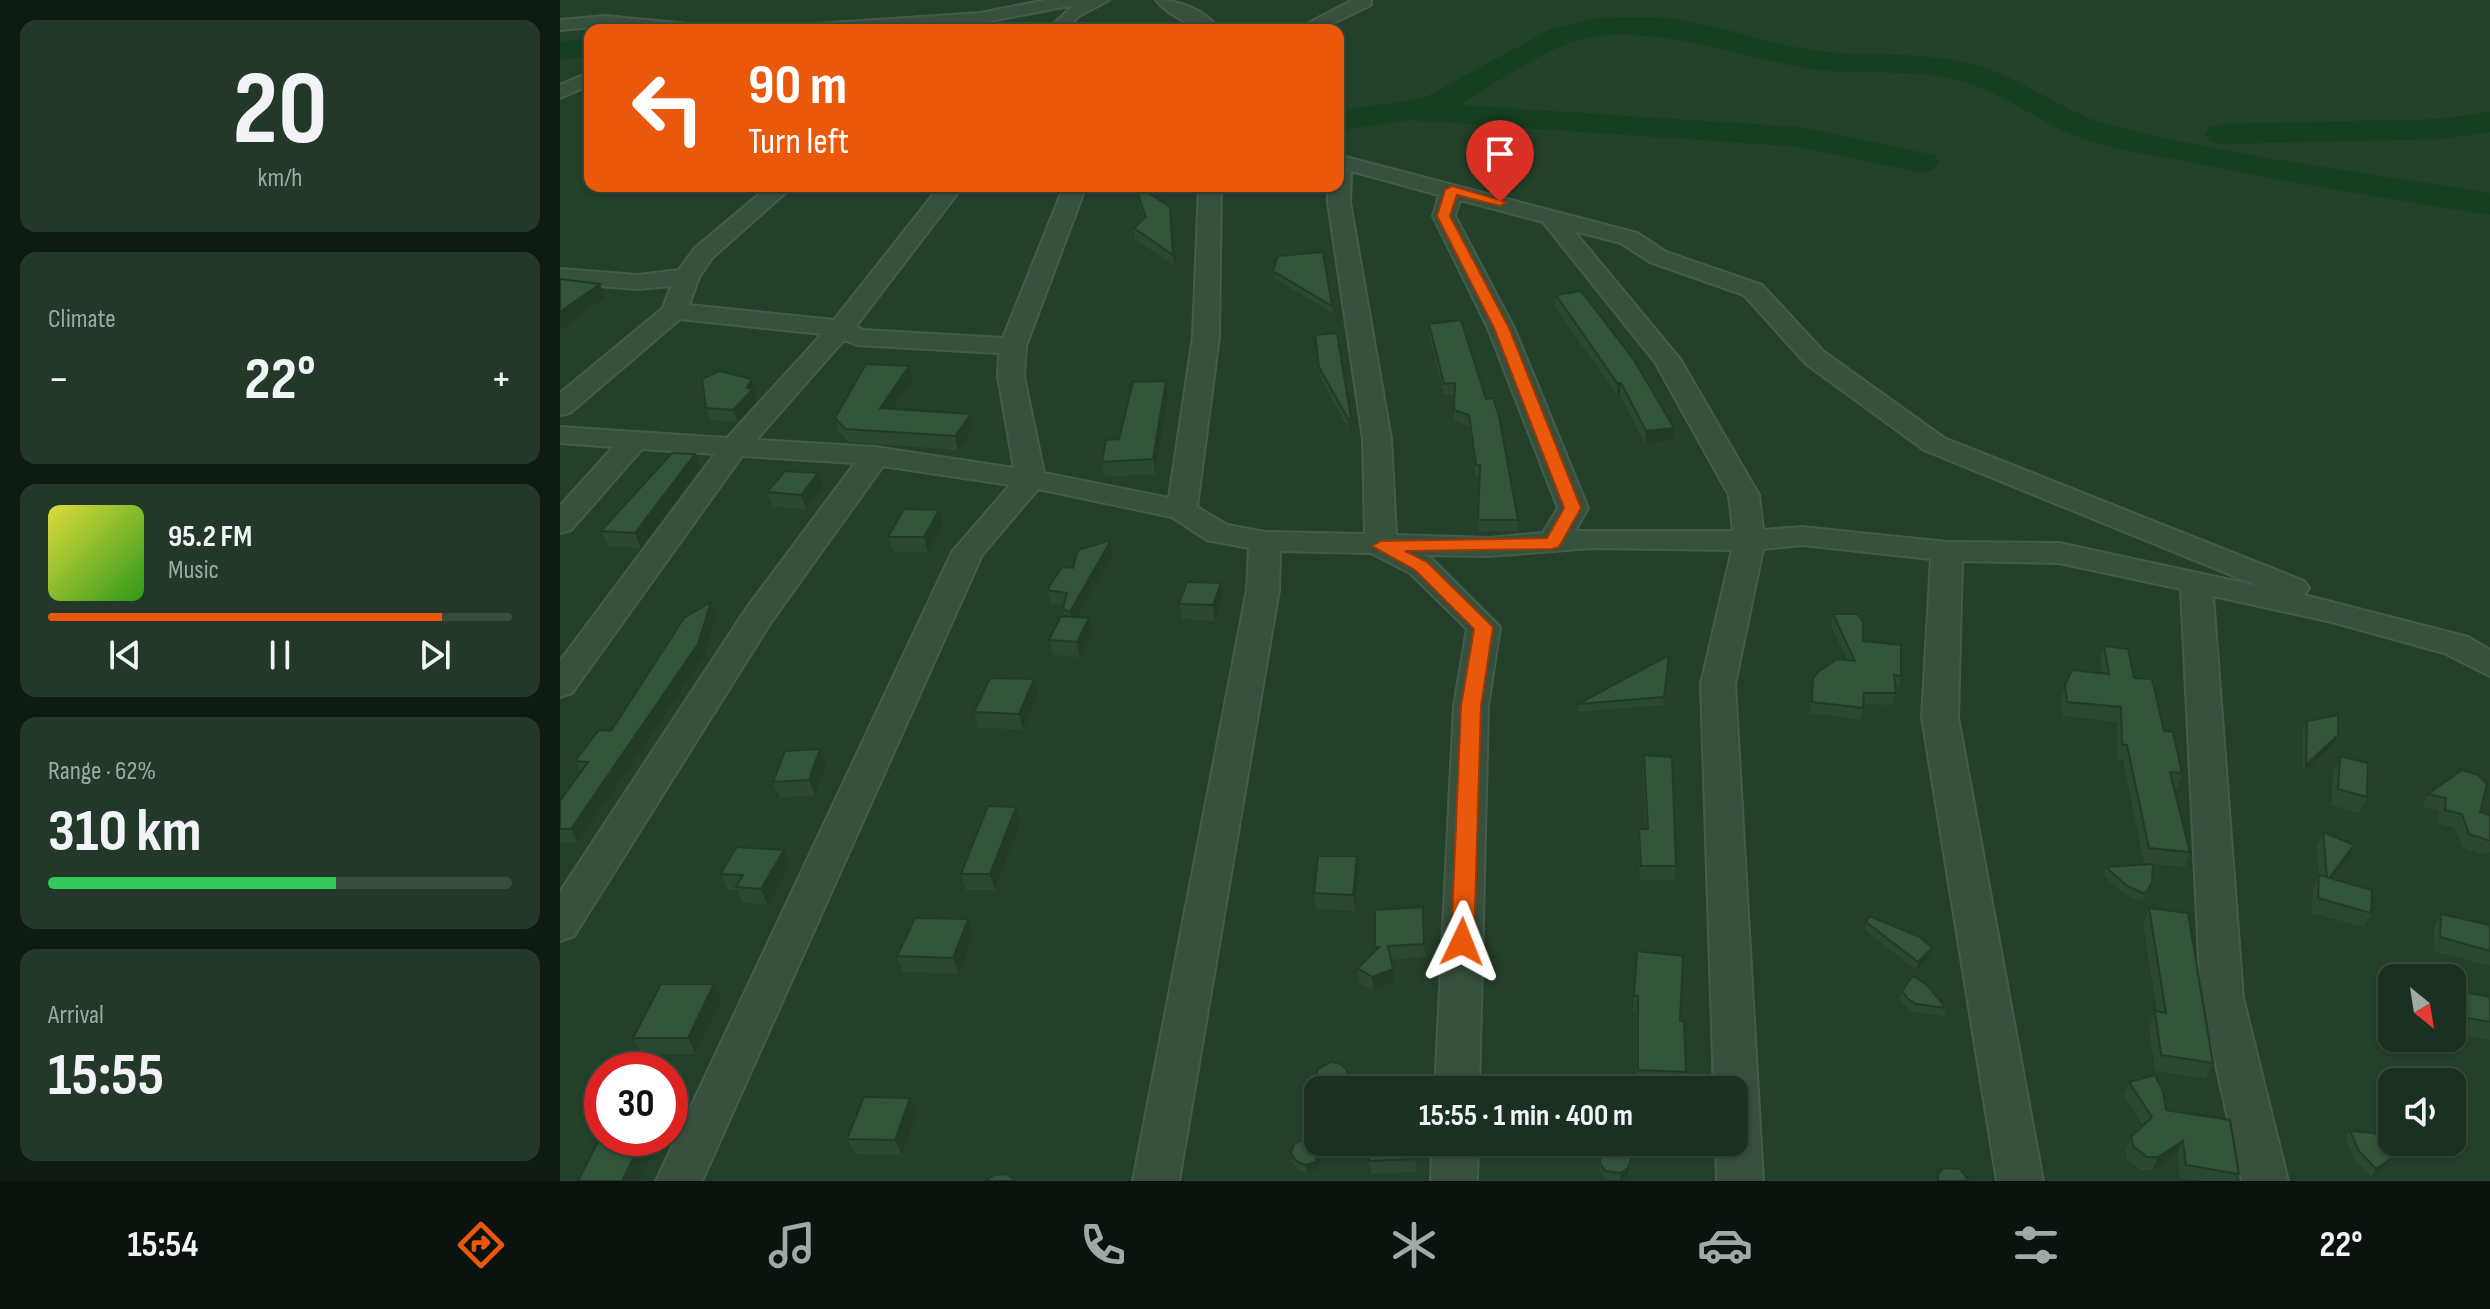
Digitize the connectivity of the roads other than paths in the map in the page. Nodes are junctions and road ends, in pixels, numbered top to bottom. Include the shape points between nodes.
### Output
1 (1100, 0) edge
2 (1118, 0) edge
3 (1165, 0) edge
4 (1362, 0) edge
5 (1069, 5) edge
6 (560, 11) edge
7 (608, 24) edge
8 (892, 24) edge
9 (1016, 24) edge
10 (1059, 24) edge
11 (1206, 24) edge
12 (1320, 24) edge
13 (560, 25) edge
14 (584, 25) edge
15 (584, 81) edge
16 (560, 92) edge
17 (1344, 162) edge
18 (1452, 190) junction
19 (775, 192) edge
20 (947, 192) edge
21 (1073, 192) edge
22 (1210, 192) edge
23 (1339, 192) edge
24 (1549, 215) junction
25 (560, 276) edge
26 (687, 277) junction
27 (674, 311) junction
28 (841, 328) junction
29 (1013, 346) junction
30 (560, 407) edge
31 (560, 435) edge
32 (635, 440) junction
33 (735, 446) junction
34 (875, 456) junction
35 (1031, 479) junction
36 (1182, 510) junction
37 (560, 524) edge
38 (1265, 541) junction
39 (1749, 541) junction
40 (1552, 544) junction
41 (1381, 546) junction
42 (1947, 551) junction
43 (2196, 580) junction
44 (2334, 612) junction
45 (2490, 665) edge
46 (560, 685) edge
47 (560, 925) edge
48 (1458, 1076) edge
49 (1455, 1156) edge
50 (679, 1181) edge
51 (1156, 1181) edge
52 (1454, 1181) edge
53 (1740, 1181) edge
54 (2020, 1181) edge
55 (2265, 1181) edge

1 - 5 street
2 - 5 street
3 - 11 street
4 - 12 street via 1362,5
5 - 8 street
5 - 9 street
5 - 10 street
6 - 7 street
13 - 14 street
15 - 16 street
17 - 18 street
18 - 24 street
18 - 40 street via 1444,216 1501,328 1573,508
19 - 26 street via 703,253
20 - 28 street
21 - 29 street
22 - 36 street via 1206,337
23 - 41 street via 1377,439
24 - 39 street via 1667,359 1744,495
24 - 44 street via 1629,238 1658,257 1753,290 1815,358 1934,444 2275,579
25 - 26 street via 638,282
26 - 27 street
27 - 28 street
27 - 30 street
28 - 29 street via 857,337
28 - 33 street
29 - 35 street via 1011,377
31 - 32 street
32 - 33 street
32 - 37 street
33 - 34 street
33 - 46 street
34 - 35 street
34 - 47 street via 758,616
35 - 36 street
35 - 50 street via 968,552
36 - 38 street via 1218,533
38 - 41 street
38 - 51 street via 1263,590
39 - 40 street via 1592,539
39 - 42 street via 1802,536
39 - 53 street via 1718,684
40 - 41 street
41 - 48 street via 1421,566 1484,627 1471,706
42 - 43 street via 2059,553
42 - 54 street via 1940,717
43 - 44 street
43 - 55 street via 2222,998
44 - 45 street via 2456,645
49 - 52 street

